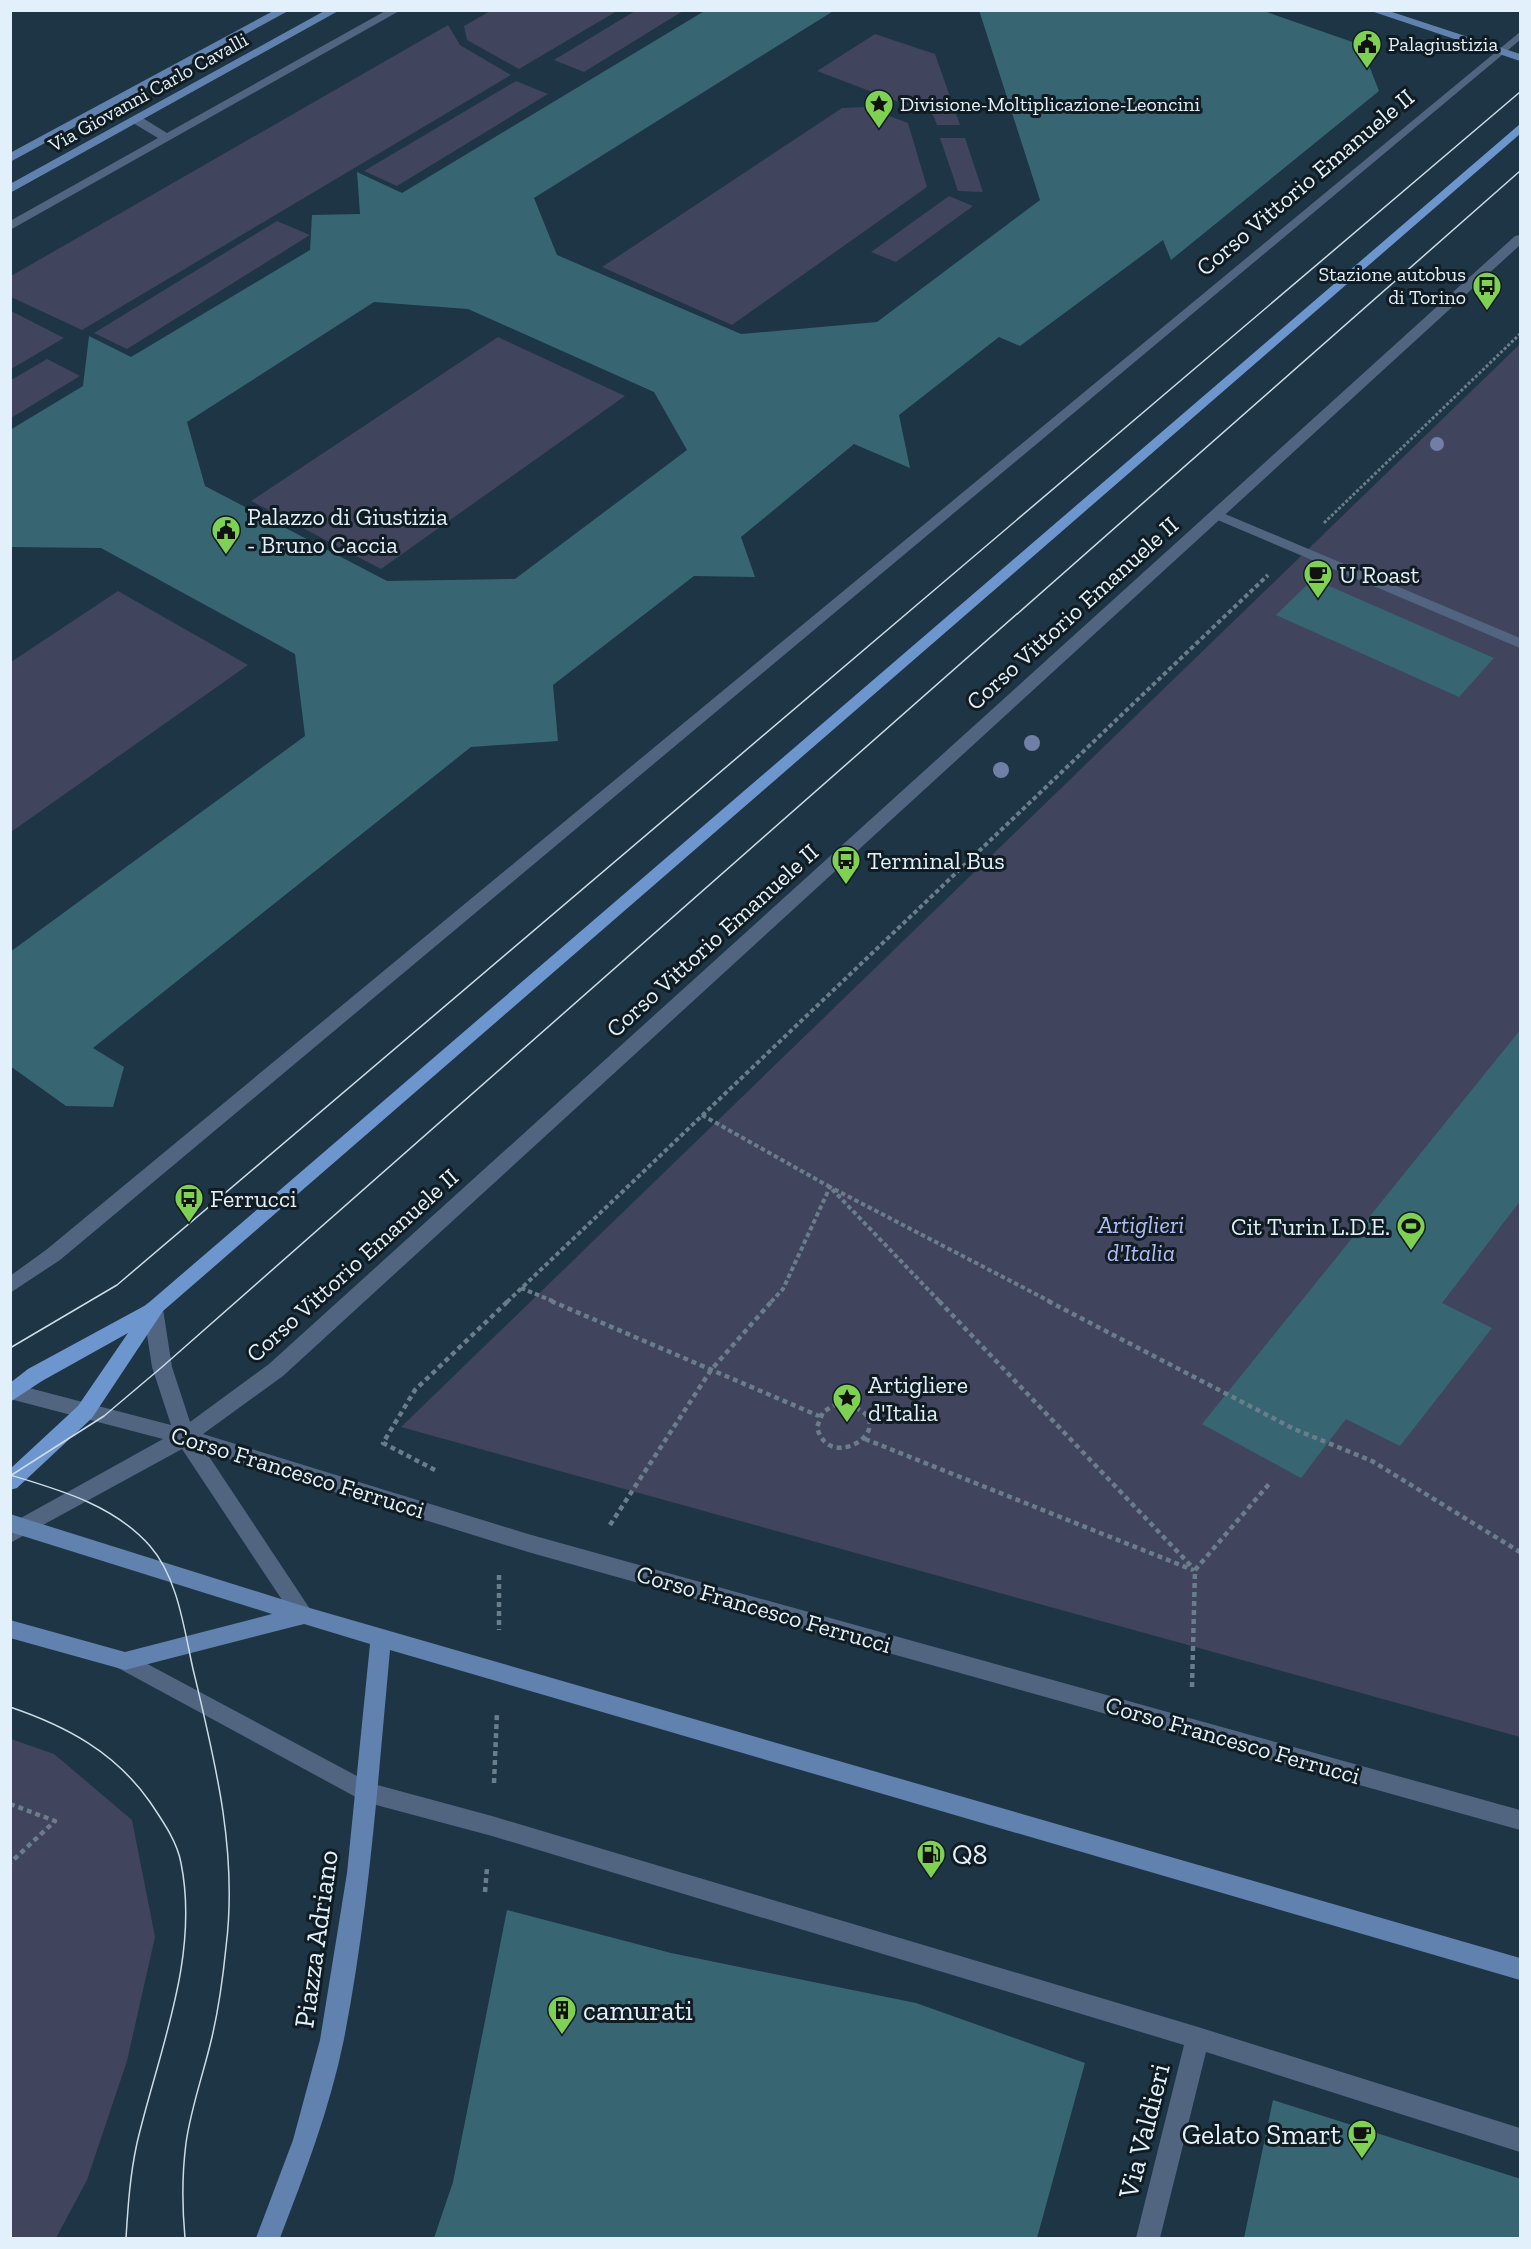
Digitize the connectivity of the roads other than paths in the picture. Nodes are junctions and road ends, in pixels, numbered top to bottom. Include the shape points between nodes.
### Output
1 (285, 10) edge
2 (396, 10) edge
3 (1373, 10) edge
4 (333, 11) edge
5 (1521, 35) edge
6 (1502, 52) junction
7 (1521, 58) edge
8 (137, 120) junction
9 (1521, 128) edge
10 (167, 139) junction
11 (10, 158) edge
12 (10, 189) edge
13 (10, 226) edge
14 (1521, 239) edge
15 (1218, 514) junction
16 (1521, 643) edge
17 (10, 1286) edge
18 (153, 1309) junction
19 (11, 1392) edge
20 (85, 1412) junction
21 (185, 1437) junction
22 (10, 1482) edge
23 (15, 1528) edge
24 (303, 1615) junction
25 (10, 1629) edge
26 (381, 1638) junction
27 (125, 1661) junction
28 (365, 1792) junction
29 (1521, 1820) edge
30 (1521, 1969) edge
31 (1198, 2038) junction
32 (1521, 2140) edge
33 (268, 2238) edge
34 (1148, 2238) edge

1 - 11 street, Via Giovanni Carlo Cavalli
2 - 10 street
3 - 6 street
4 - 8 street, Via Giovanni Carlo Cavalli
5 - 6 street, Corso Vittorio Emanuele II
6 - 7 street
6 - 17 street, Corso Vittorio Emanuele II via 53,1255
8 - 10 street
8 - 12 street, Via Giovanni Carlo Cavalli
9 - 18 main road
10 - 13 street
14 - 15 street, Corso Vittorio Emanuele II
15 - 16 street
15 - 21 street, Corso Vittorio Emanuele II via 276,1370
18 - 19 main road
18 - 20 main road
18 - 21 street via 162,1366
19 - 20 street, Corso Francesco Ferrucci
20 - 21 street, Corso Francesco Ferrucci
20 - 22 main road
21 - 23 street, Corso Vittorio Emanuele II
21 - 24 street
21 - 29 street, Corso Francesco Ferrucci via 585,1559
23 - 24 street
24 - 26 street
24 - 27 street
25 - 27 street
26 - 28 street, Piazza Adriano
26 - 30 street
27 - 28 street
28 - 31 street via 492,1826
28 - 33 street, Piazza Adriano via 358,1873 332,2040 305,2140
31 - 32 street
31 - 34 street, Via Valdieri

